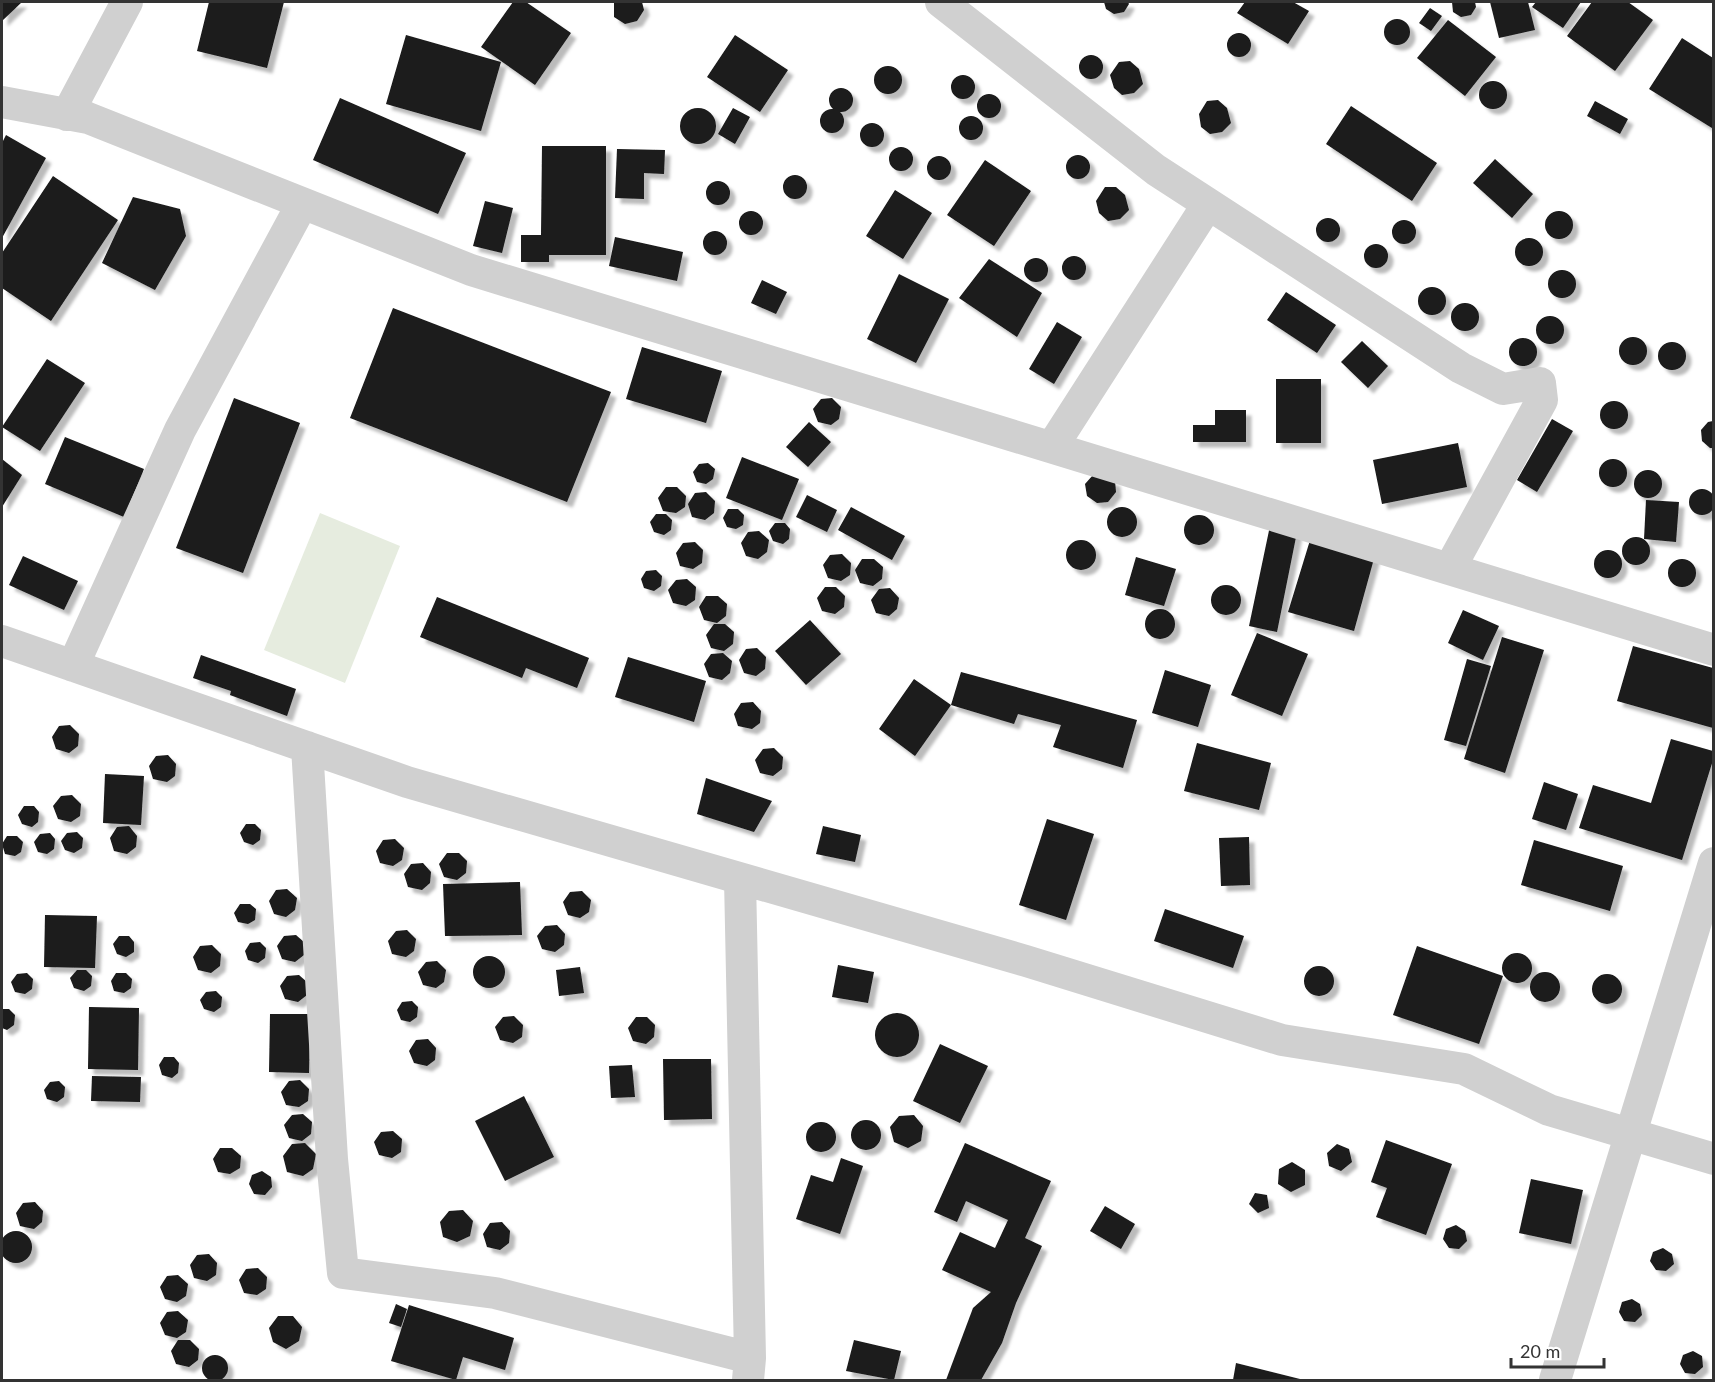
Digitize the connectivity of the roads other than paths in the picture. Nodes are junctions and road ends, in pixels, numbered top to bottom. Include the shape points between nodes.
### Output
1 (127, 2) edge
2 (941, 2) edge
3 (2, 102) edge
4 (67, 115) junction
5 (302, 204) junction
6 (1208, 204) junction
7 (1052, 447) junction
8 (1450, 568) junction
9 (2, 641) edge
10 (1713, 650) edge
11 (73, 666) junction
12 (307, 747) junction
13 (1713, 863) edge
14 (740, 879) junction
15 (1629, 1135) junction
16 (1713, 1159) edge
17 (749, 1369) edge
18 (1555, 1380) edge

1 - 4 street
2 - 6 street via 1156,170
3 - 4 street
4 - 5 street via 88,118
5 - 7 street via 471,270
5 - 11 street via 180,430
6 - 7 street
6 - 8 street via 1461,368 1503,389 1540,383 1542,400
7 - 8 street
8 - 10 street
9 - 11 street
11 - 12 street
12 - 14 street via 407,782
12 - 17 street via 343,1273 495,1293
13 - 15 street
14 - 15 street via 1282,1040 1464,1069 1549,1110
14 - 17 street
15 - 16 street
15 - 18 street

